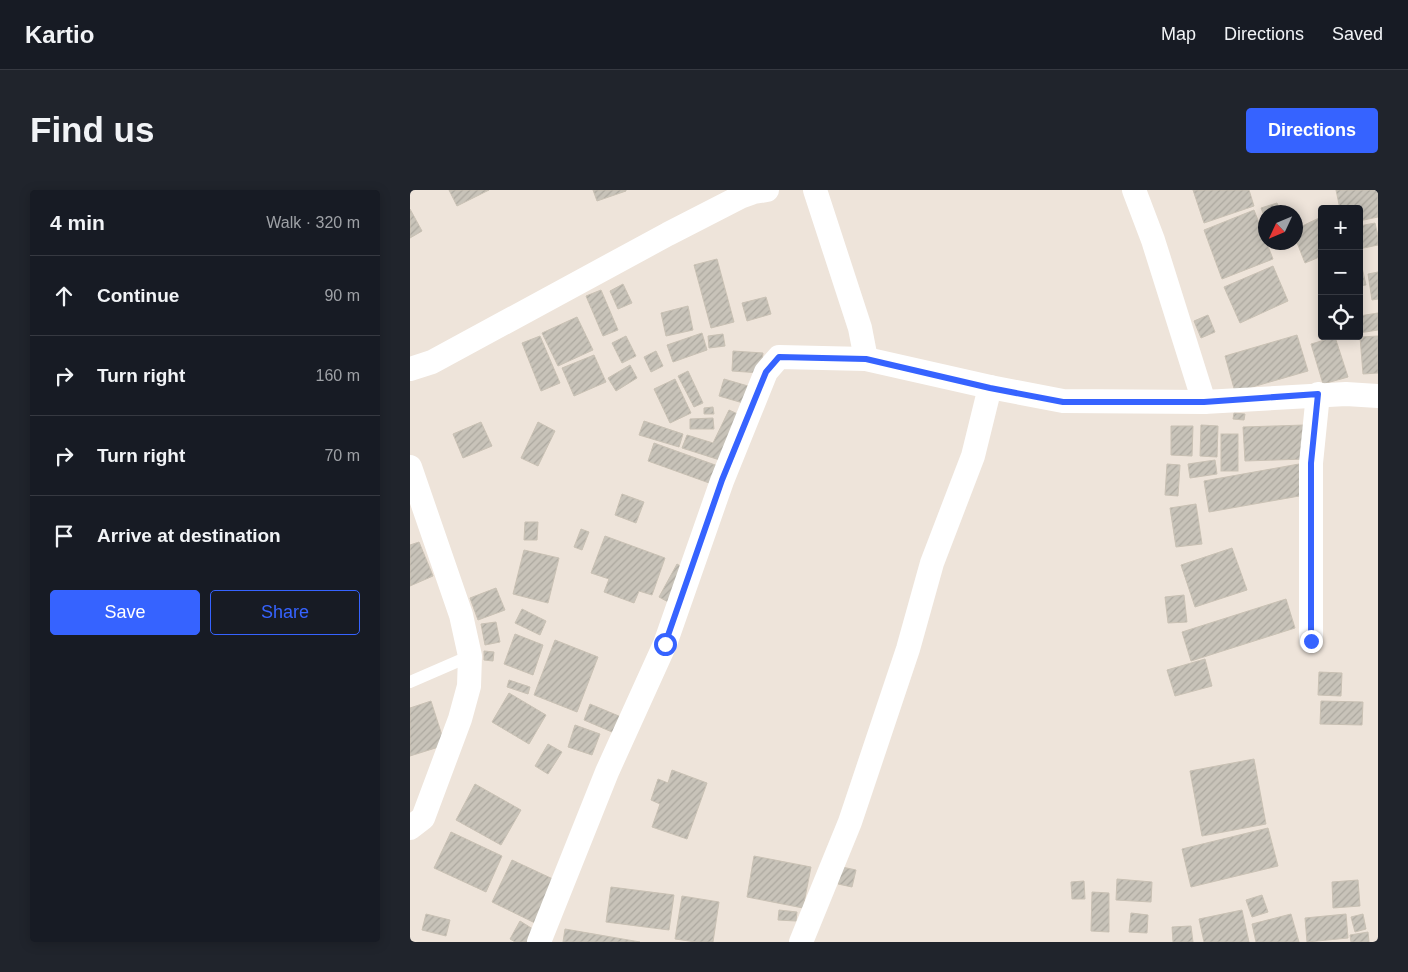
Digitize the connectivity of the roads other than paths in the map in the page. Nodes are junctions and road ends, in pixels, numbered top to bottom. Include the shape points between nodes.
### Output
1 (767, 190) edge
2 (815, 190) edge
3 (1134, 190) edge
4 (866, 359) junction
5 (410, 369) edge
6 (990, 388) junction
7 (1318, 394) junction
8 (1378, 396) edge
9 (1204, 402) junction
10 (410, 467) edge
11 (1311, 641) dead end
12 (470, 656) junction
13 (410, 682) edge
14 (410, 828) edge
15 (539, 942) edge
16 (801, 942) edge

1 - 5 street via 740,197 432,362
2 - 4 street via 860,328
3 - 9 street
4 - 6 street
4 - 15 street via 779,357 766,372 722,480 665,644 607,772
6 - 9 street via 1063,402
6 - 16 street via 973,456 932,563 908,649 850,822
7 - 8 street
7 - 9 street
7 - 11 street via 1311,463
10 - 12 street via 461,615
12 - 13 lane
12 - 14 street via 469,686 460,720 426,812

